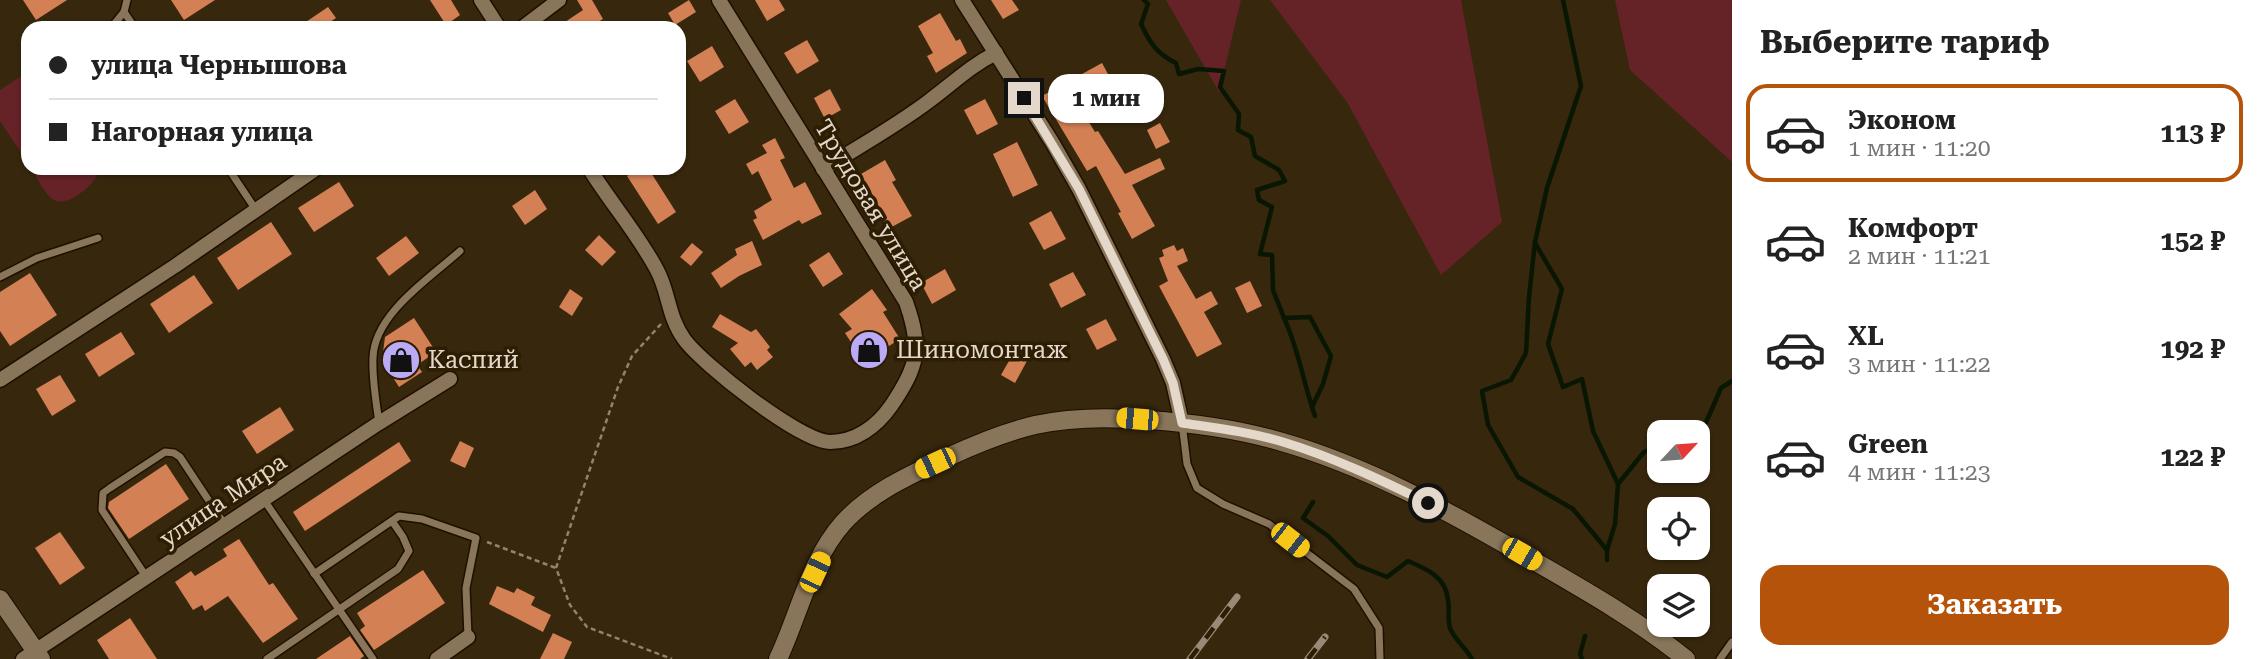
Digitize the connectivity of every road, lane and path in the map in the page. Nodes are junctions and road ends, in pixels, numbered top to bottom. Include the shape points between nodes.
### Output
1 (127, 0) edge
2 (481, 0) edge
3 (559, 0) edge
4 (719, 0) edge
5 (962, 0) edge
6 (124, 12) junction
7 (117, 21) edge
8 (130, 21) edge
9 (494, 21) edge
10 (531, 21) edge
11 (996, 53) junction
12 (823, 169) junction
13 (233, 175) edge
14 (307, 175) edge
15 (594, 175) edge
16 (256, 210) junction
17 (98, 238) dead end
18 (460, 251) dead end
19 (0, 277) edge
20 (670, 315) junction
21 (450, 379) dead end
22 (0, 380) edge
23 (379, 423) junction
24 (1182, 423) junction
25 (264, 500) junction
26 (392, 521) junction
27 (226, 525) junction
28 (476, 538) junction
29 (556, 568) junction
30 (314, 574) junction
31 (147, 578) junction
32 (0, 599) edge
33 (340, 610) junction
34 (468, 637) joint
35 (1732, 642) edge
36 (33, 656) edge
37 (267, 659) edge
38 (373, 659) edge
39 (437, 659) edge
40 (672, 659) edge
41 (778, 659) edge
42 (1380, 659) edge
43 (1686, 659) edge
44 (1720, 659) edge

1 - 6 lane
2 - 9 street
3 - 10 street
4 - 12 street, Трудовая улица
5 - 11 street
6 - 7 lane
6 - 8 lane
11 - 12 street
11 - 24 street via 1079,189 1173,383
12 - 20 street, Трудовая улица via 896,284 913,322 917,345 912,370 888,411 867,431 841,441 827,442 802,432 703,358 685,341
13 - 16 lane
14 - 16 street
15 - 20 street, Трудовая улица via 657,270
16 - 22 street
17 - 19 lane via 37,258
18 - 23 lane via 396,307 381,330 373,355
20 - 29 path via 632,356 618,387
21 - 23 street, улица Мира
23 - 25 street, улица Мира
24 - 41 main road via 1122,418 1036,425 989,439 890,486 844,522 829,542
24 - 42 lane via 1187,464 1197,488 1269,524 1353,589 1379,628
24 - 43 main road via 1283,442 1385,482 1484,532 1619,610
25 - 27 street, улица Мира
25 - 30 lane
26 - 28 lane via 399,516 422,519
26 - 30 lane
26 - 33 lane via 409,551 398,569
27 - 31 street, улица Мира
27 - 31 lane via 174,453 165,453 110,488 103,493 102,510
28 - 29 path
28 - 34 lane via 466,589
29 - 40 path via 570,605 587,627
30 - 33 lane
31 - 36 street, улица Мира
32 - 36 main road
33 - 37 lane
33 - 38 lane
34 - 39 street
35 - 44 lane

